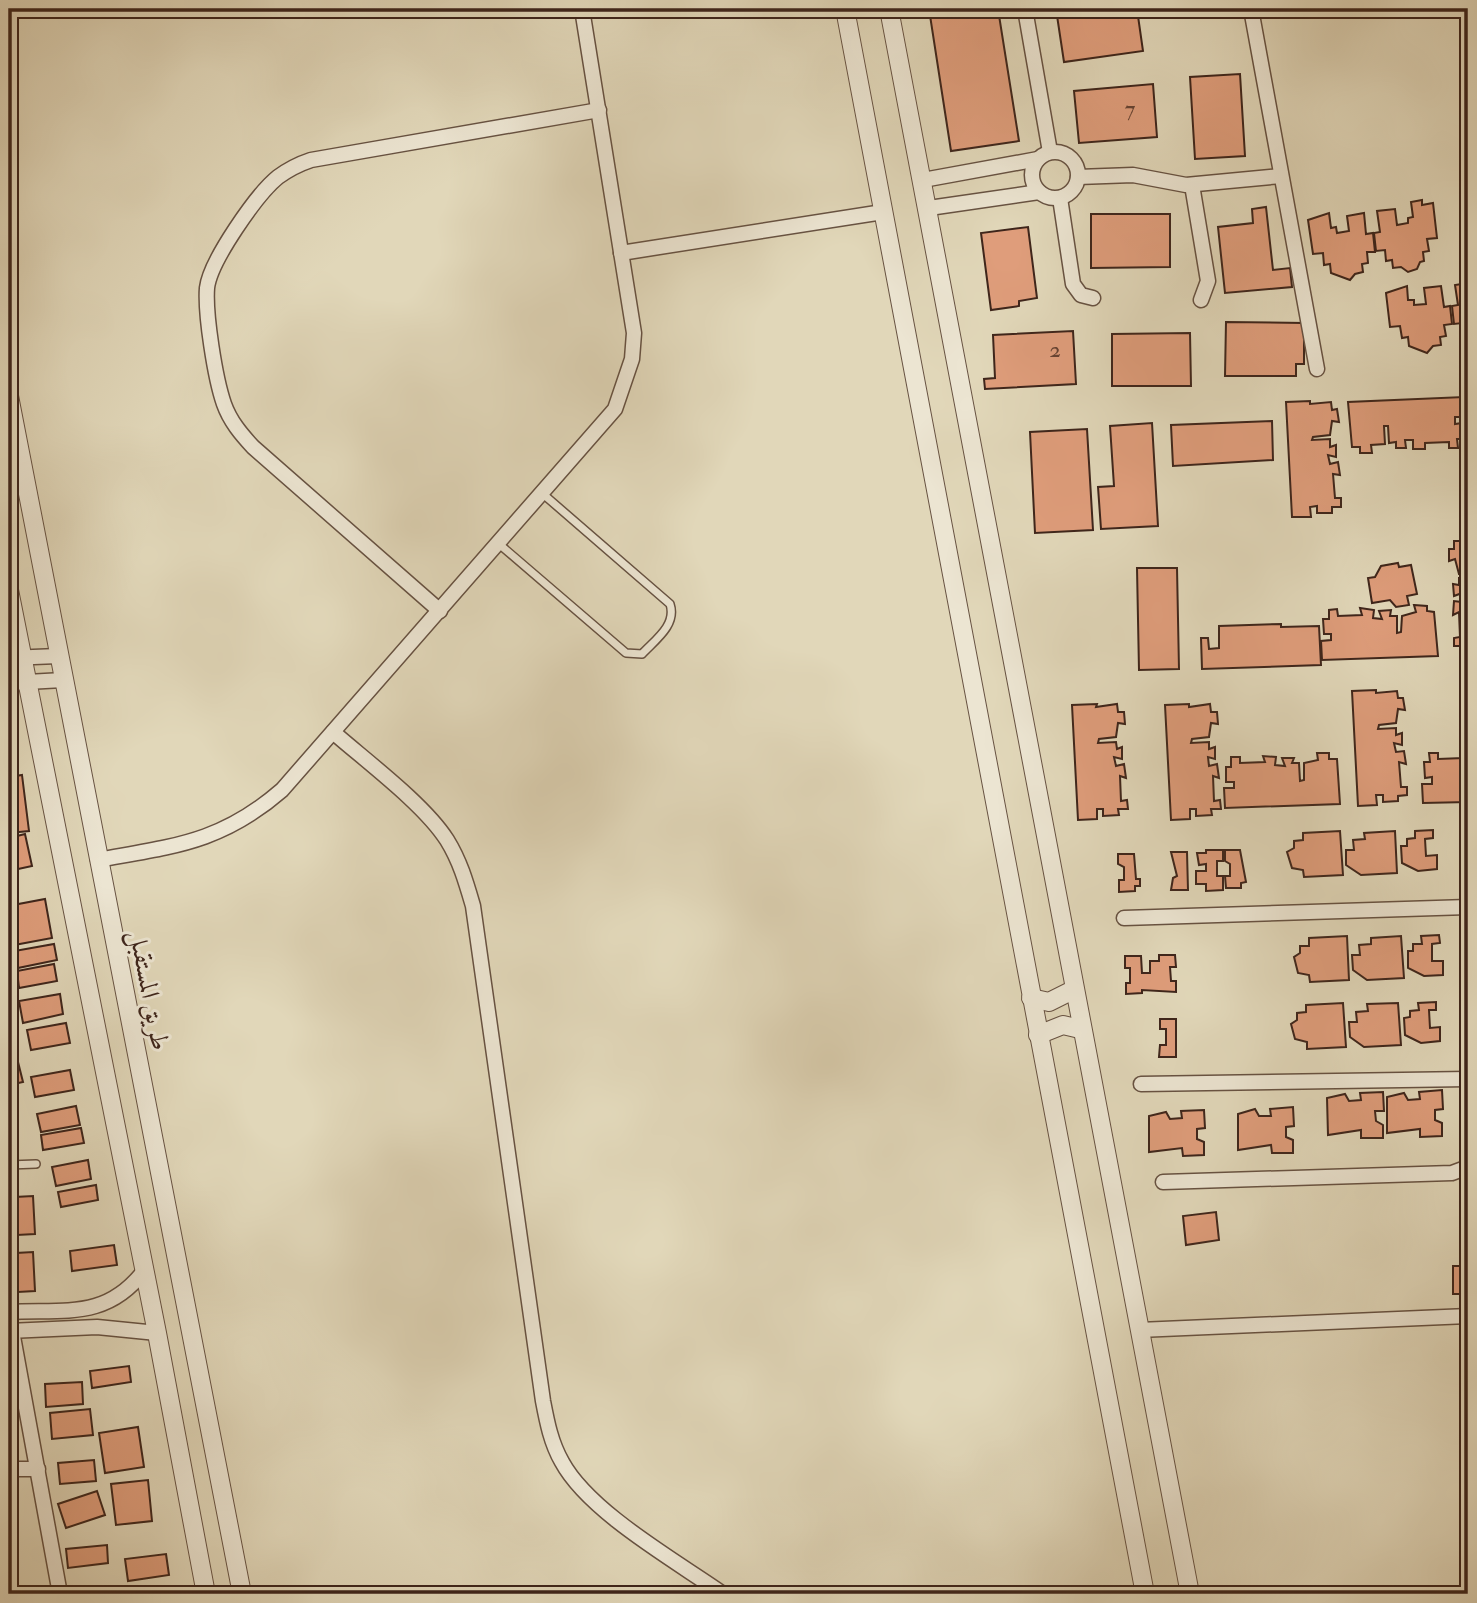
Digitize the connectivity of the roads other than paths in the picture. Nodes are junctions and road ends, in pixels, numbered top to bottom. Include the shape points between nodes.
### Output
1 (582, 9) edge
2 (845, 9) edge
3 (889, 9) edge
4 (1025, 9) edge
5 (1251, 9) edge
6 (599, 110) junction
7 (1044, 156) junction
8 (1281, 176) junction
9 (1078, 177) junction
10 (923, 180) junction
11 (1192, 185) junction
12 (1039, 192) junction
13 (1060, 198) junction
14 (929, 208) junction
15 (883, 212) junction
16 (621, 253) junction
17 (1093, 298) dead end
18 (1201, 300) dead end
19 (1317, 369) dead end
20 (9, 396) edge
21 (543, 494) junction
22 (499, 544) junction
23 (9, 590) edge
24 (440, 611) junction
25 (58, 656) junction
26 (15, 657) edge
27 (62, 680) junction
28 (17, 682) edge
29 (333, 732) junction
30 (98, 860) junction
31 (1468, 907) edge
32 (1124, 918) dead end
33 (1073, 990) junction
34 (1031, 998) junction
35 (1080, 1029) junction
36 (1038, 1035) junction
37 (1468, 1079) edge
38 (1141, 1084) dead end
39 (36, 1164) dead end
40 (9, 1165) edge
41 (1468, 1167) edge
42 (1163, 1182) dead end
43 (144, 1271) junction
44 (94, 1308) junction
45 (9, 1312) edge
46 (1468, 1316) edge
47 (97, 1327) junction
48 (1139, 1330) junction
49 (11, 1331) edge
50 (157, 1334) junction
51 (9, 1469) edge
52 (38, 1469) junction
53 (60, 1594) edge
54 (206, 1594) edge
55 (242, 1594) edge
56 (723, 1594) edge
57 (1145, 1594) edge
58 (1190, 1594) edge

1 - 6 street
2 - 15 street
3 - 10 street
4 - 7 street
5 - 8 street
6 - 16 street
6 - 24 street via 292,167 263,194 211,270 207,304 218,379 236,428
7 - 9 street via 1071,158
7 - 10 street
7 - 12 street via 1032,172
8 - 11 street
8 - 19 street
9 - 11 street via 1133,175
9 - 13 street via 1072,190
10 - 14 street
11 - 18 street via 1208,281
12 - 13 street
12 - 14 street
13 - 17 street via 1073,284 1081,295
14 - 33 street
15 - 16 street
15 - 34 street
16 - 21 street via 634,333 626,385 615,409
20 - 25 street, طريق المستقبل
21 - 22 street
21 - 22 lane via 670,604 669,625 642,654 626,653
22 - 24 street
23 - 26 street
24 - 29 street
25 - 26 street
25 - 27 street, طريق المستقبل
26 - 28 street
27 - 28 street
27 - 30 street, طريق المستقبل
28 - 43 street
29 - 30 street via 282,790 227,830 195,842
29 - 56 street via 421,811 446,838 463,870 472,906 543,1401 549,1433 562,1463 582,1490 606,1511
30 - 55 street, طريق المستقبل
31 - 32 street
33 - 34 street via 1049,1002
33 - 35 street
34 - 36 street
35 - 36 street via 1063,1025
35 - 48 street
36 - 57 street
37 - 38 street
39 - 40 lane
41 - 42 street via 1452,1173
43 - 44 street via 114,1301
43 - 50 street
44 - 45 street
44 - 47 street
46 - 48 street
47 - 49 street
47 - 50 street
48 - 58 street
49 - 52 street
50 - 54 street
51 - 52 street
52 - 53 street

